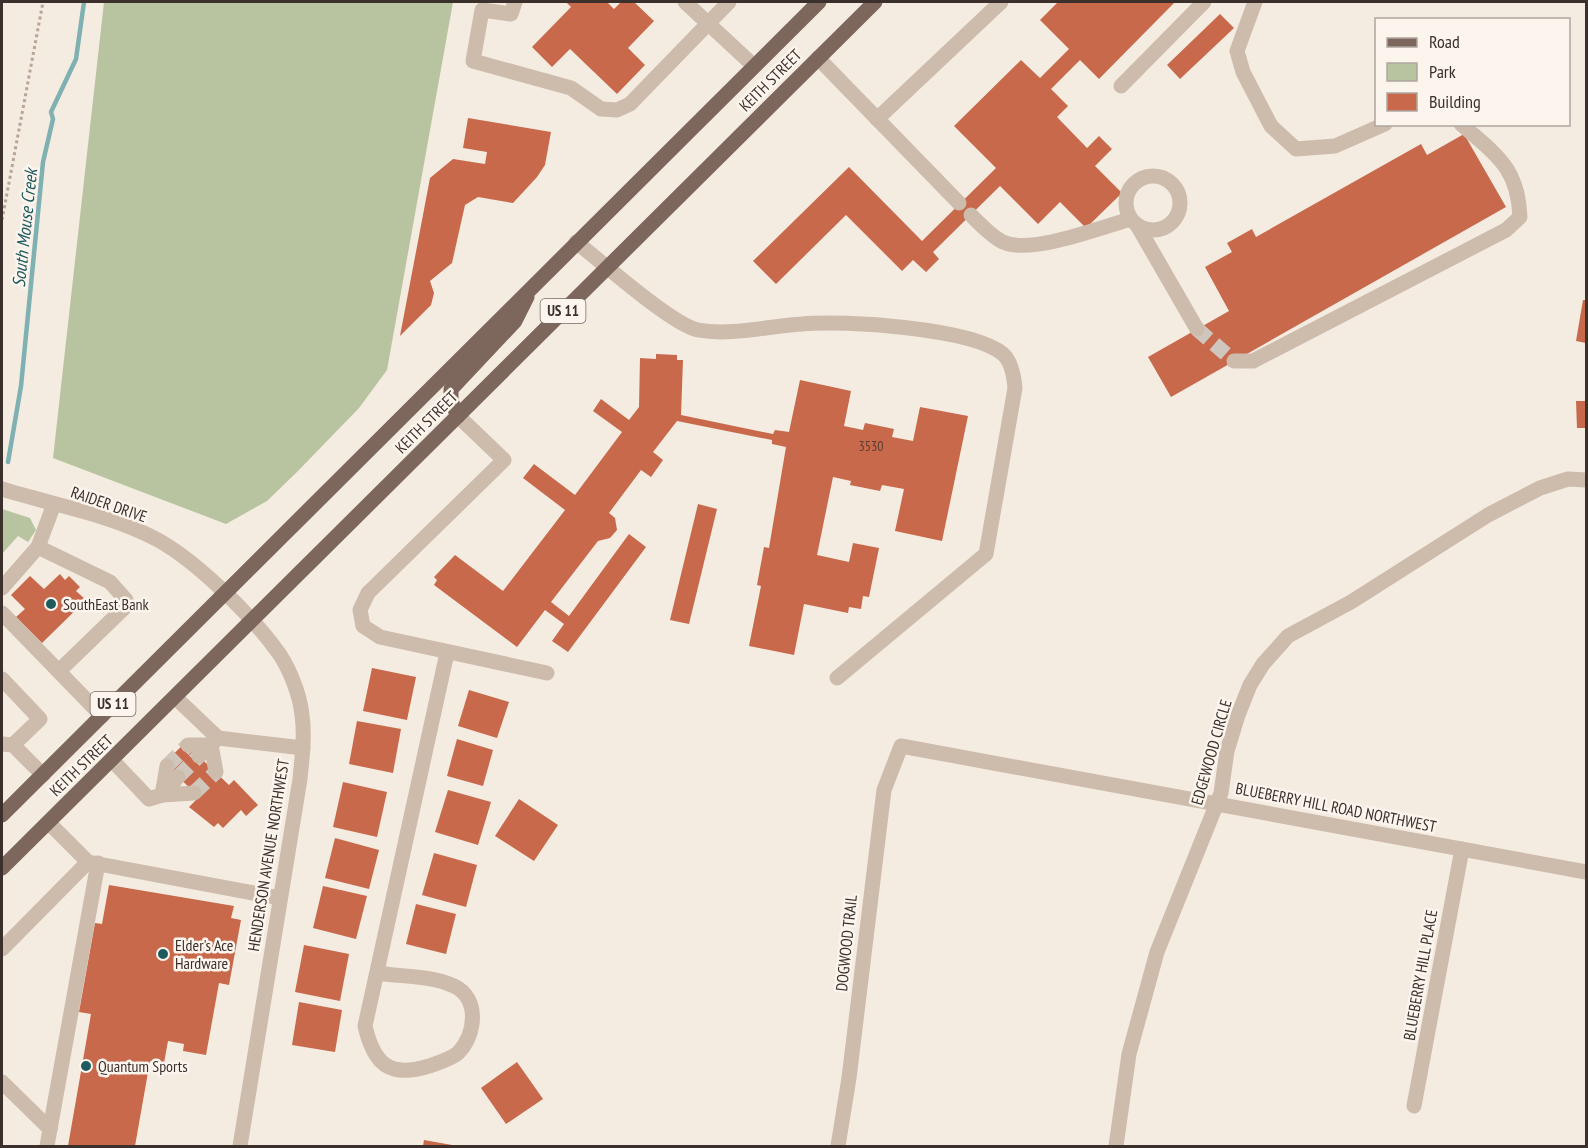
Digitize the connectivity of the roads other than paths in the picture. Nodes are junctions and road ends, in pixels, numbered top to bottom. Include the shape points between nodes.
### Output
1 (515, 2) edge
2 (685, 2) edge
3 (729, 2) edge
4 (819, 2) edge
5 (875, 2) edge
6 (1001, 2) edge
7 (1204, 2) edge
8 (1255, 2) edge
9 (483, 6) edge
10 (709, 22) junction
11 (818, 58) junction
12 (754, 66) junction
13 (1121, 86) dead end
14 (877, 119) junction
15 (1380, 126) edge
16 (1463, 126) edge
17 (959, 204) dead end
18 (971, 215) dead end
19 (576, 242) junction
20 (608, 266) junction
21 (532, 286) junction
22 (1197, 329) tunnel mouth
23 (1234, 361) dead end
24 (458, 416) junction
25 (1587, 480) edge
26 (2, 489) edge
27 (54, 504) junction
28 (38, 547) junction
29 (2, 588) edge
30 (225, 593) junction
31 (2, 613) edge
32 (252, 622) junction
33 (447, 653) junction
34 (59, 671) junction
35 (547, 673) dead end
36 (837, 678) dead end
37 (2, 680) edge
38 (176, 698) junction
39 (102, 716) junction
40 (215, 741) junction
41 (5, 743) edge
42 (901, 746) joint
43 (303, 748) junction
44 (194, 750) tunnel mouth
45 (112, 760) junction
46 (172, 771) tunnel mouth
47 (216, 772) dead end
48 (43, 775) junction
49 (194, 793) tunnel mouth
50 (162, 795) junction
51 (1217, 803) junction
52 (2, 815) edge
53 (49, 822) junction
54 (1462, 849) junction
55 (93, 863) junction
56 (2, 868) edge
57 (1587, 872) edge
58 (279, 898) junction
59 (2, 949) edge
60 (377, 973) junction
61 (2, 1082) edge
62 (1414, 1106) dead end
63 (50, 1129) junction
64 (47, 1146) edge
65 (240, 1146) edge
66 (838, 1146) edge
67 (1116, 1146) edge

1 - 9 street via 511,14
2 - 10 street
3 - 10 street
4 - 12 main road, KEITH STREET / US 11
5 - 11 main road, KEITH STREET / US 11
6 - 14 street
7 - 13 street
8 - 15 street via 1238,51 1243,72 1271,126 1296,149 1335,146
9 - 10 street via 473,60 571,88 601,109 617,110 630,104
10 - 12 street
11 - 14 street
11 - 20 main road, KEITH STREET / US 11
12 - 19 main road, KEITH STREET / US 11
14 - 17 street
16 - 23 street via 1501,159 1519,190 1521,217 1506,230 1253,361
18 - 22 street via 1004,242 1014,244 1043,244 1134,222
19 - 20 street
19 - 21 main road, KEITH STREET / US 11
20 - 24 main road, KEITH STREET / US 11
20 - 36 street via 671,318 696,330 861,323 960,337 987,345 1008,361 1015,388 986,554
21 - 24 main road via 515,321 451,388
21 - 30 main road, KEITH STREET / US 11
24 - 32 main road, KEITH STREET / US 11
24 - 33 street via 504,460 368,593 360,610 363,626 380,637
25 - 51 street, EDGEWOOD CIRCLE via 1568,478 1514,501 1351,602 1288,636 1250,685 1227,751
26 - 27 street, RAIDER DRIVE
27 - 28 street
27 - 30 street, RAIDER DRIVE via 158,540
28 - 29 street
28 - 34 street via 110,582 126,600 124,608
30 - 32 street, HENDERSON AVENUE NORTHWEST
30 - 39 main road, KEITH STREET / US 11
31 - 34 street
32 - 38 main road, KEITH STREET / US 11
32 - 43 street, HENDERSON AVENUE NORTHWEST via 276,649 296,691 302,714
33 - 35 street
33 - 60 street
34 - 39 street
37 - 41 street via 40,719
38 - 40 street
38 - 45 main road, KEITH STREET / US 11
39 - 48 main road, KEITH STREET / US 11
40 - 43 street
40 - 44 street
40 - 47 street
41 - 48 street
42 - 51 street, BLUEBERRY HILL ROAD NORTHWEST
42 - 66 street, DOGWOOD TRAIL via 884,790
43 - 58 street, HENDERSON AVENUE NORTHWEST
45 - 50 street via 149,799
45 - 53 main road, KEITH STREET / US 11
46 - 50 street
48 - 52 main road, KEITH STREET / US 11
49 - 50 street
51 - 54 street, BLUEBERRY HILL ROAD NORTHWEST
51 - 67 street, EDGEWOOD CIRCLE via 1157,952 1128,1054
53 - 55 street
53 - 56 main road, KEITH STREET / US 11
54 - 57 street, BLUEBERRY HILL ROAD NORTHWEST
54 - 62 street, BLUEBERRY HILL PLACE
55 - 58 street
55 - 59 street
55 - 63 street
58 - 65 street, HENDERSON AVENUE NORTHWEST
60 - 60 street via 365,1026 376,1058 404,1072 440,1063 457,1053 473,1024 469,1003 456,987
61 - 63 street
63 - 64 street

